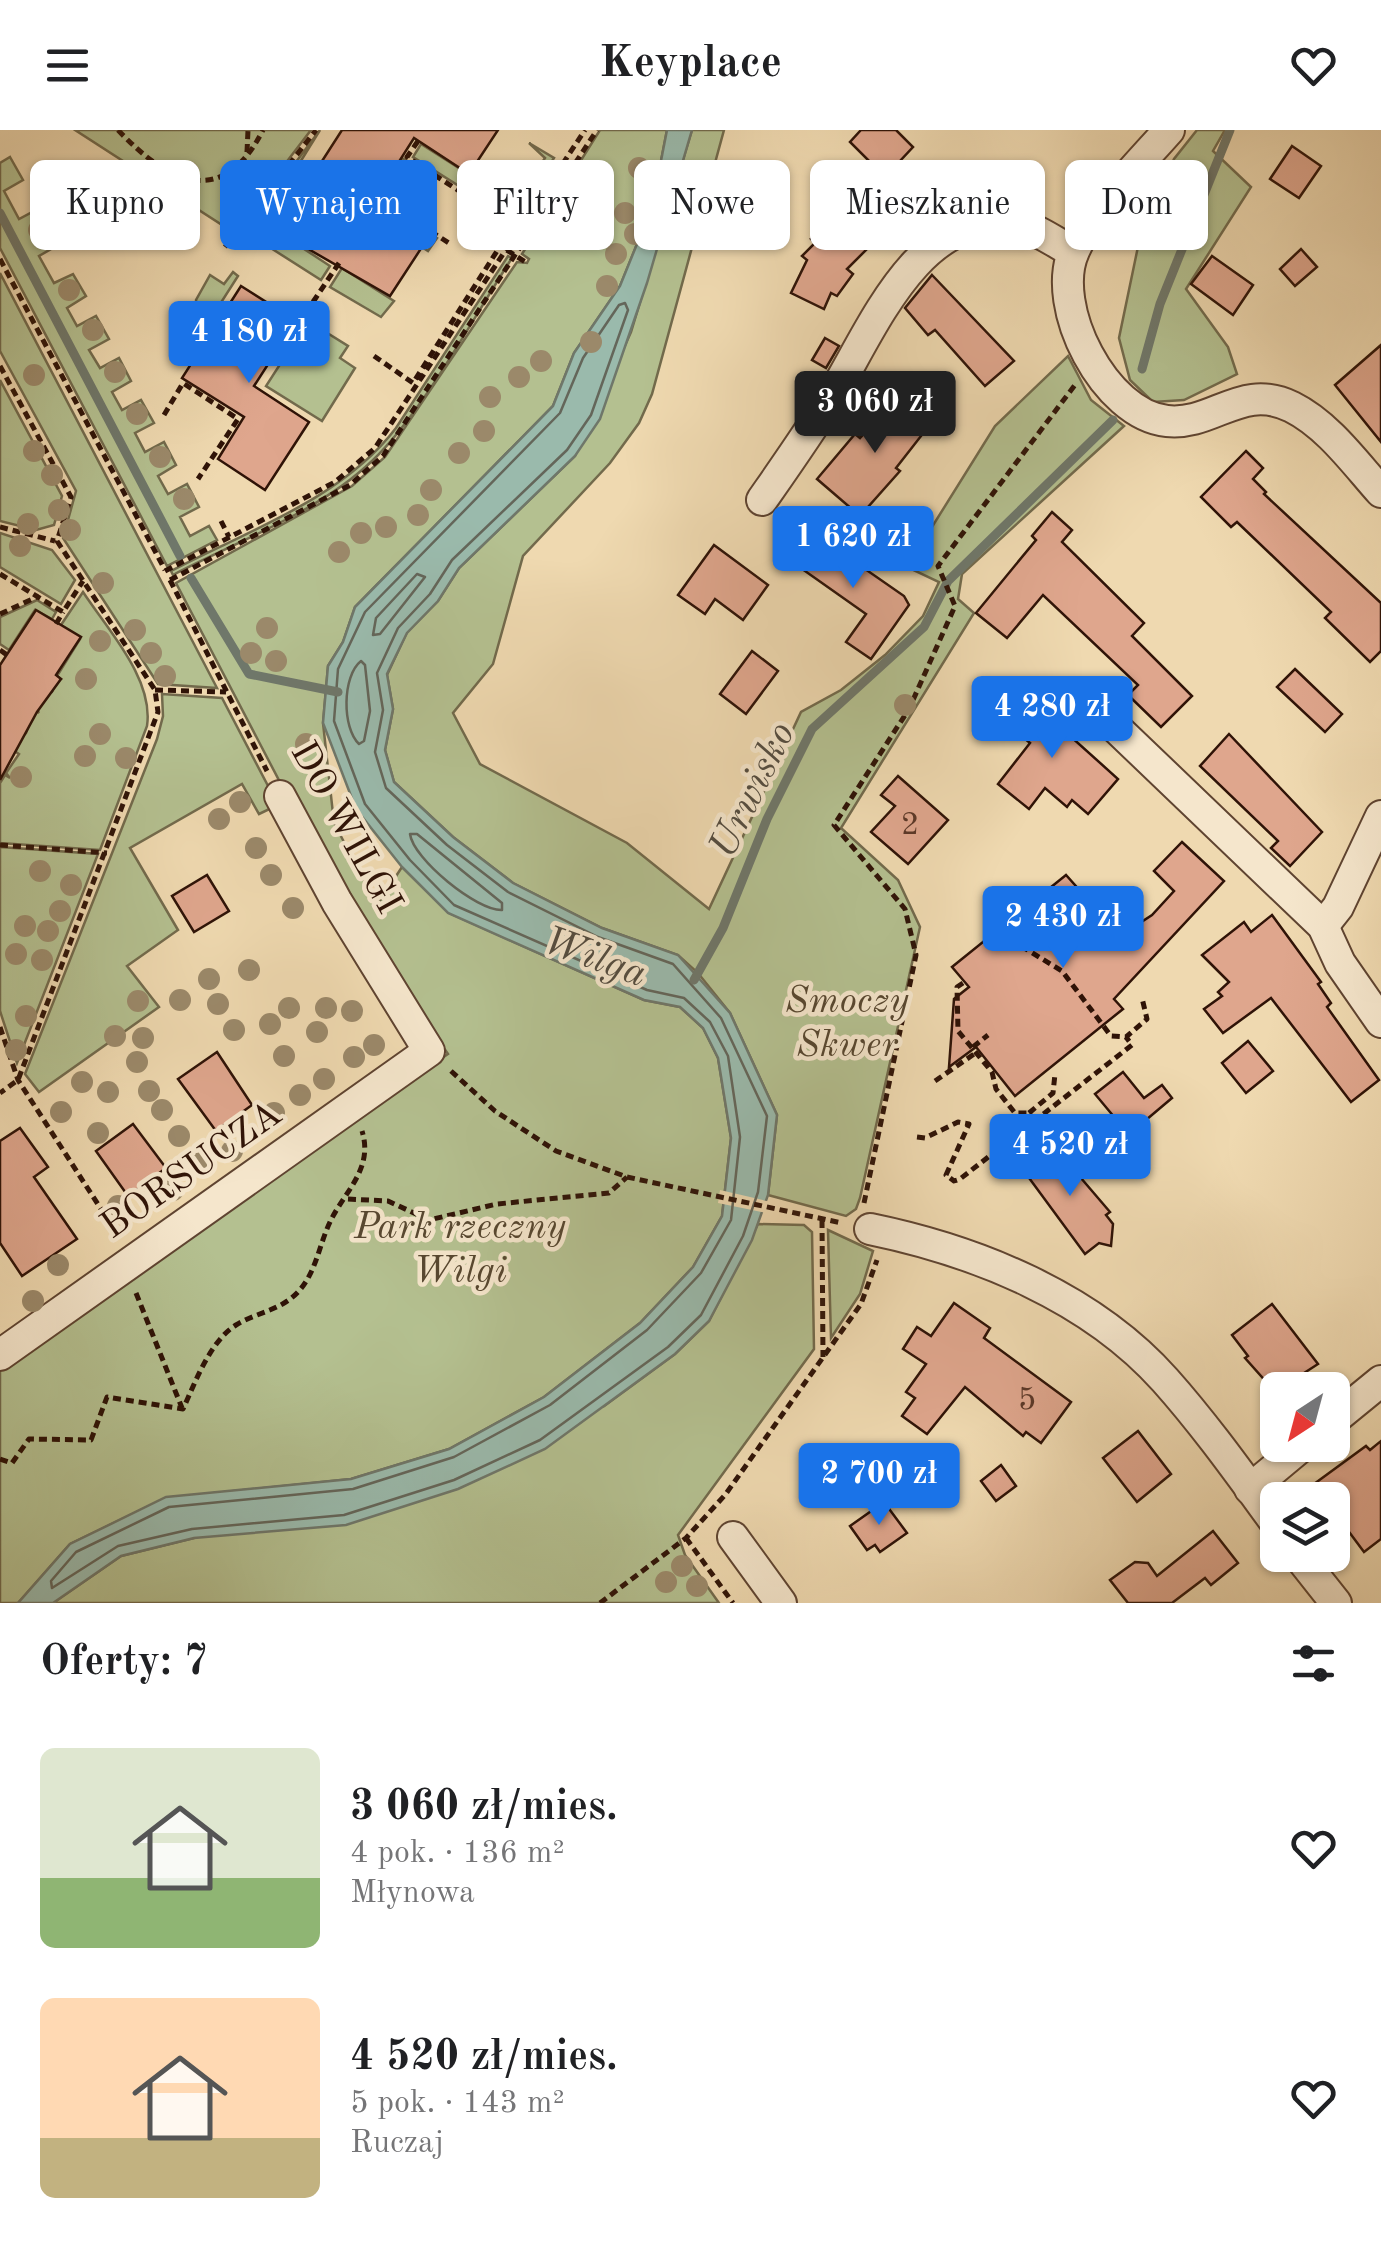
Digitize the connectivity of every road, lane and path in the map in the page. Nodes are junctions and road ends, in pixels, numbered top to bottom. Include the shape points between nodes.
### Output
1 (118, 130) edge
2 (248, 130) edge
3 (264, 130) edge
4 (316, 130) edge
5 (585, 130) edge
6 (597, 130) edge
7 (1168, 130) edge
8 (418, 141) dead end
9 (247, 155) junction
10 (293, 160) edge
11 (412, 160) edge
12 (564, 160) edge
13 (437, 235) edge
14 (449, 243) dead end
15 (502, 250) edge
16 (502, 250) edge
17 (506, 250) edge
18 (1072, 252) junction
19 (516, 257) junction
20 (0, 259) edge
21 (338, 263) dead end
22 (527, 263) dead end
23 (313, 302) dead end
24 (374, 356) dead end
25 (1093, 364) junction
26 (0, 366) edge
27 (164, 415) dead end
28 (198, 479) dead end
29 (1381, 492) edge
30 (762, 500) dead end
31 (221, 521) dead end
32 (0, 527) edge
33 (229, 537) junction
34 (56, 541) junction
35 (165, 571) junction
36 (3, 576) edge
37 (170, 580) junction
38 (83, 581) junction
39 (0, 589) edge
40 (38, 596) junction
41 (63, 612) junction
42 (0, 614) edge
43 (56, 624) dead end
44 (0, 650) edge
45 (7, 654) dead end
46 (155, 690) junction
47 (226, 692) junction
48 (1088, 701) dead end
49 (280, 796) joint
50 (1381, 816) edge
51 (0, 845) edge
52 (107, 853) junction
53 (990, 904) dead end
54 (1323, 926) junction
55 (963, 982) dead end
56 (1142, 998) dead end
57 (1381, 1022) edge
58 (0, 1027) edge
59 (988, 1035) dead end
60 (1126, 1037) junction
61 (975, 1050) junction
62 (430, 1051) junction
63 (1054, 1074) dead end
64 (18, 1080) junction
65 (935, 1081) dead end
66 (0, 1093) edge
67 (353, 1105) junction
68 (1029, 1113) junction
69 (1036, 1122) junction
70 (916, 1137) dead end
71 (627, 1177) junction
72 (348, 1199) junction
73 (813, 1218) dead end
74 (822, 1220) dead end
75 (872, 1225) junction
76 (128, 1264) junction
77 (0, 1355) edge
78 (823, 1357) junction
79 (1381, 1381) edge
80 (1350, 1406) edge
81 (182, 1410) junction
82 (0, 1459) edge
83 (1282, 1462) edge
84 (1250, 1488) junction
85 (1260, 1502) edge
86 (734, 1537) dead end
87 (686, 1538) junction
88 (1311, 1572) edge
89 (600, 1603) edge
90 (733, 1603) edge
91 (781, 1603) edge
92 (1336, 1603) edge

1 - 9 path via 175,179 222,175
2 - 9 path
3 - 9 path
4 - 10 path
5 - 12 path
6 - 19 path
7 - 18 street
8 - 11 path via 407,157
13 - 14 path
15 - 24 path via 414,383
16 - 33 path via 376,448 335,482
17 - 19 path
18 - 25 street via 1074,320
18 - 30 street via 1008,222 957,232 934,246 892,294
19 - 22 path
19 - 37 path via 383,456 350,485
20 - 35 path, DO WILGI
21 - 23 path
25 - 29 street via 1126,403 1163,421 1250,397 1293,408 1338,444
25 - 75 path via 946,555 938,573 956,606 909,709 834,825 905,908 916,956 870,1151
26 - 34 path via 71,497
27 - 28 path via 183,383 238,419
31 - 33 path
32 - 34 path
33 - 35 path
34 - 38 path
35 - 37 path, DO WILGI
36 - 39 path
36 - 40 path
37 - 47 path, DO WILGI
38 - 41 path
38 - 46 path
40 - 41 path
40 - 42 path
41 - 43 path
44 - 45 path
46 - 47 path
46 - 52 path via 158,712
47 - 49 path, DO WILGI
48 - 54 street
49 - 62 street, DO WILGI via 336,902
50 - 54 street
51 - 52 path
52 - 64 path
53 - 60 path via 1026,950 1062,971 1111,1036
54 - 57 street
55 - 61 path via 958,1030
56 - 60 path via 1147,1019
58 - 64 path
59 - 61 path
60 - 69 path via 1132,1045
61 - 65 path
61 - 68 path via 1015,1113
62 - 67 street, BORSUCZA
62 - 71 path via 494,1111 556,1151
63 - 68 path via 1053,1094
64 - 66 path
64 - 76 path
67 - 72 path via 367,1148
67 - 76 street, BORSUCZA
68 - 69 path
69 - 70 path via 954,1181 946,1174 969,1124
71 - 72 path via 609,1193 498,1204 429,1220 388,1201
71 - 73 path
72 - 81 path via 330,1220 302,1288 284,1305 233,1326 203,1365
74 - 78 path
75 - 78 path via 861,1304
75 - 84 street via 1044,1288 1105,1326 1164,1379
76 - 77 street, BORSUCZA
76 - 81 path
78 - 87 path via 725,1495
79 - 80 street
81 - 82 path via 107,1397 90,1440 29,1440 12,1463
83 - 84 street
84 - 85 street
86 - 91 street
87 - 89 path
87 - 90 path
88 - 92 street

